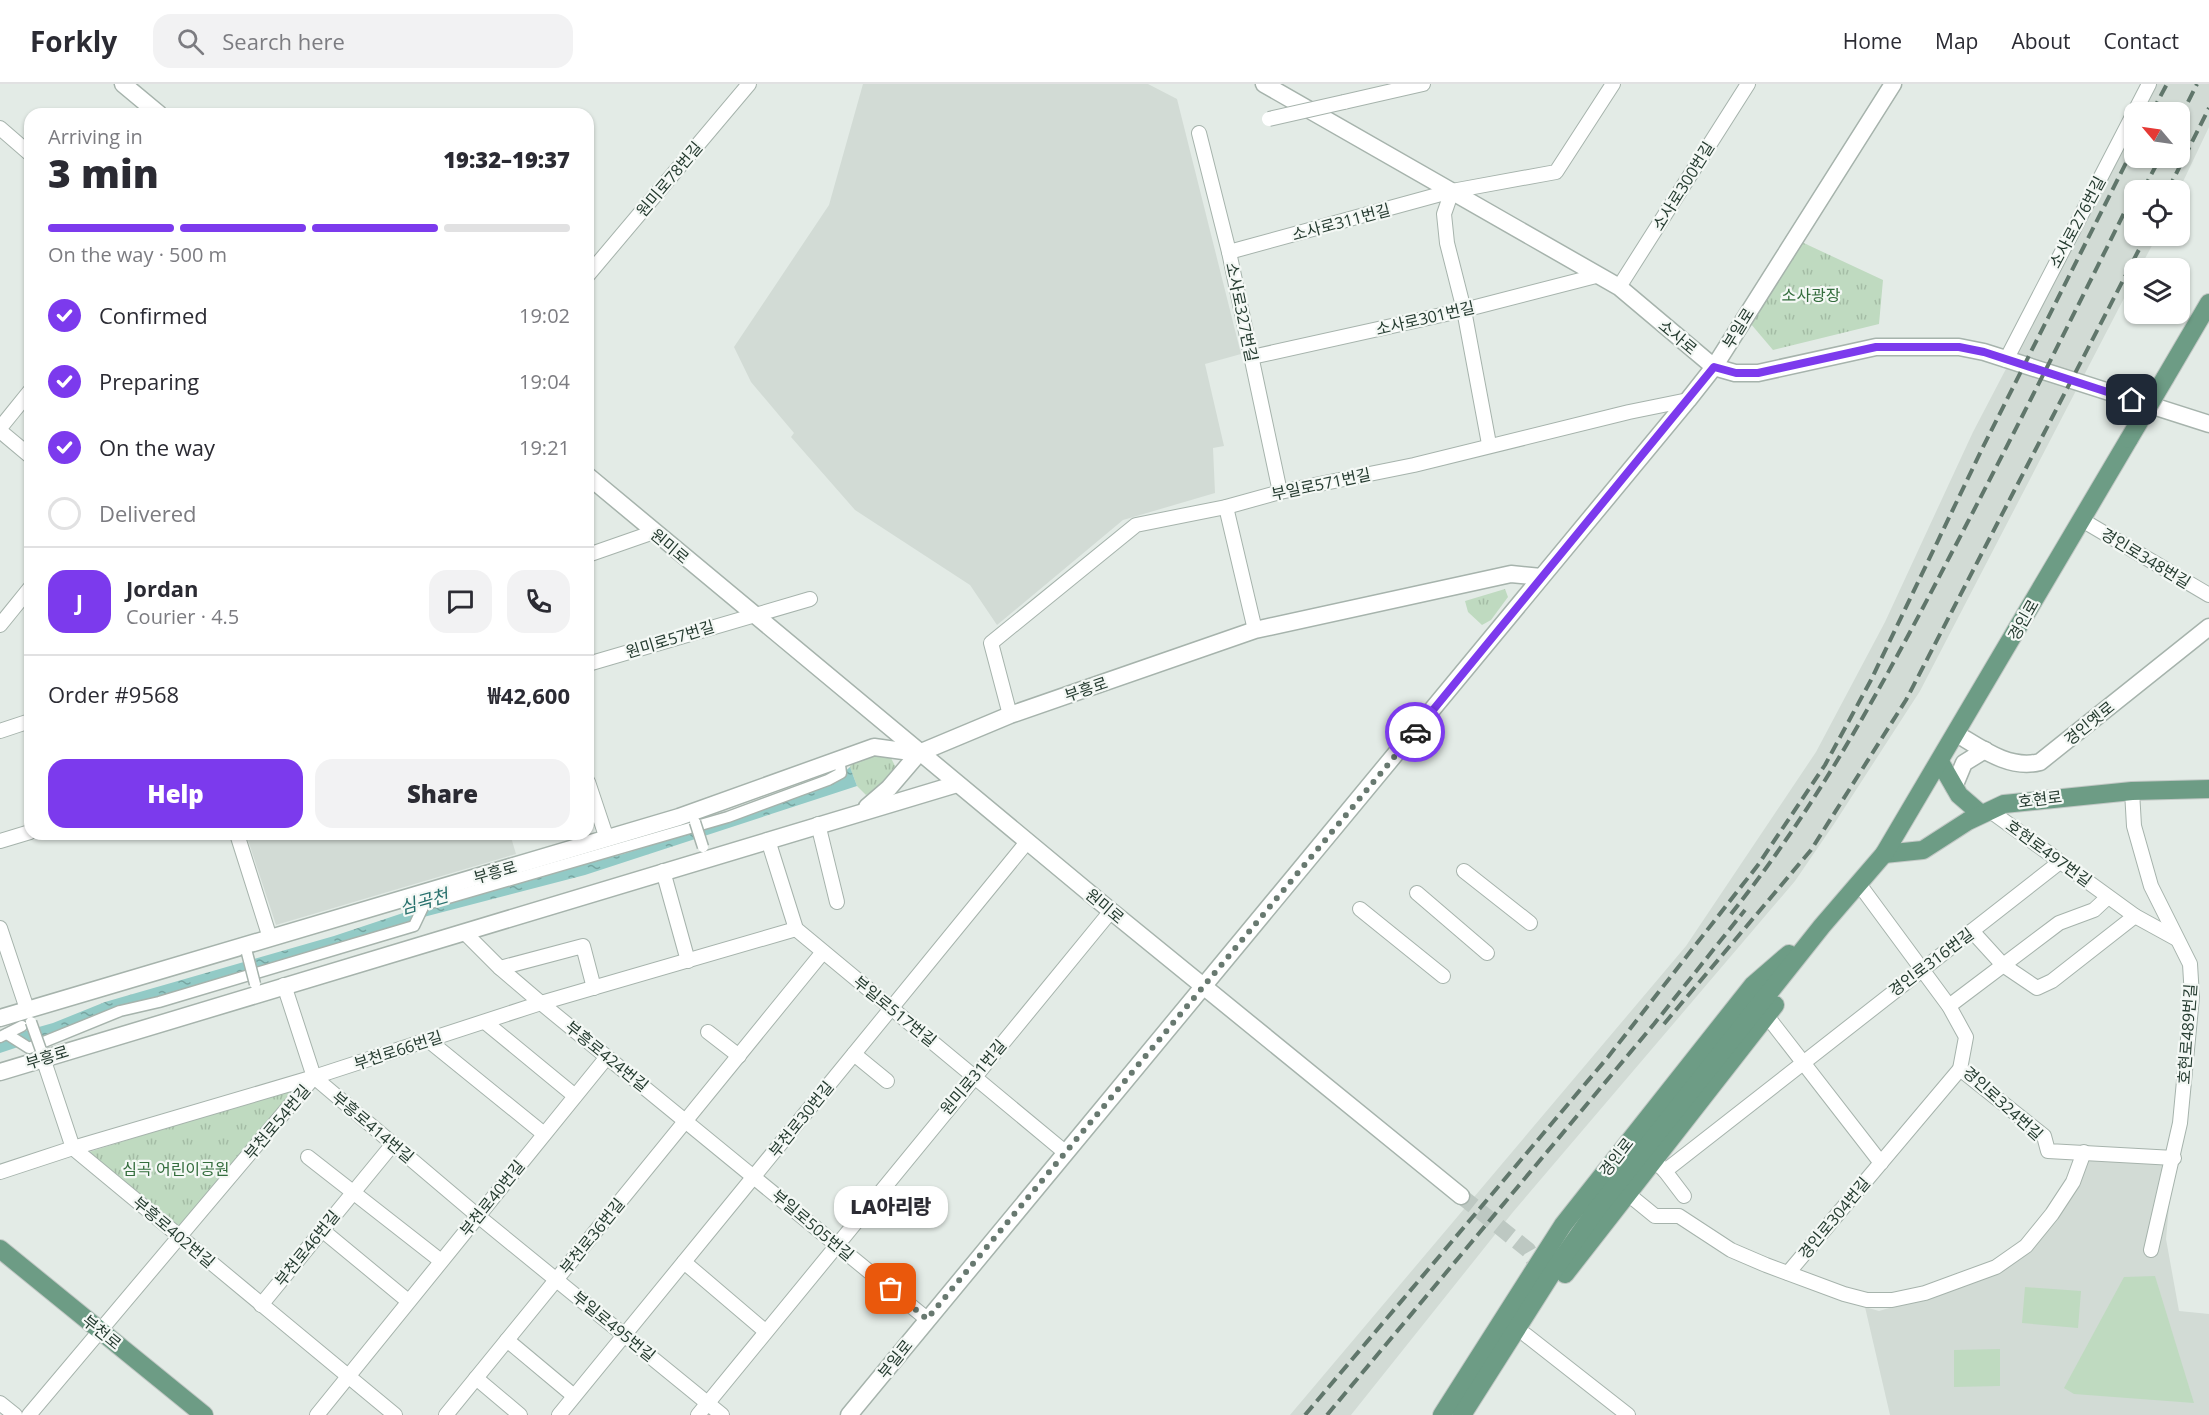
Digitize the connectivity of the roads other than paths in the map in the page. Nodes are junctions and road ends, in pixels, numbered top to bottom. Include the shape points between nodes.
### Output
1 (123, 84) edge
2 (749, 84) edge
3 (1264, 84) edge
4 (1423, 84) edge
5 (1613, 84) edge
6 (1748, 84) edge
7 (1893, 84) edge
8 (2149, 84) edge
9 (152, 108) edge
10 (1269, 119) dead end
11 (0, 128) edge
12 (1199, 134) dead end
13 (24, 149) edge
14 (1452, 191) junction
15 (1229, 252) junction
16 (594, 268) edge
17 (1596, 276) junction
18 (1618, 287) junction
19 (2209, 303) edge
20 (1464, 310) junction
21 (1252, 357) junction
22 (2006, 360) junction
23 (1714, 367) junction
24 (24, 399) edge
25 (1689, 400) junction
26 (2209, 424) edge
27 (0, 430) edge
28 (1490, 444) junction
29 (24, 451) edge
30 (594, 481) edge
31 (1280, 492) junction
32 (1226, 507) junction
33 (2082, 520) junction
34 (654, 532) junction
35 (594, 553) edge
36 (1541, 577) junction
37 (24, 595) edge
38 (2209, 595) edge
39 (810, 599) dead end
40 (752, 615) junction
41 (0, 625) edge
42 (2209, 627) edge
43 (1255, 630) junction
44 (594, 662) edge
45 (1011, 715) junction
46 (24, 723) edge
47 (0, 730) edge
48 (1957, 734) junction
49 (1985, 750) junction
50 (919, 753) junction
51 (1940, 762) junction
52 (840, 765) dead end
53 (957, 784) junction
54 (1953, 787) junction
55 (2132, 791) junction
56 (2206, 791) edge
57 (594, 800) edge
58 (862, 810) junction
59 (1985, 812) junction
60 (694, 817) junction
61 (818, 825) junction
62 (24, 834) edge
63 (607, 839) junction
64 (239, 840) edge
65 (768, 840) junction
66 (0, 841) edge
67 (1027, 842) junction
68 (705, 853) junction
69 (1884, 854) junction
70 (2060, 862) junction
71 (663, 871) junction
72 (1464, 871) dead end
73 (1858, 884) junction
74 (1417, 892) dead end
75 (2108, 897) junction
76 (837, 902) dead end
77 (1360, 909) dead end
78 (1111, 911) junction
79 (2135, 916) junction
80 (1530, 923) dead end
81 (1822, 926) junction
82 (0, 928) edge
83 (796, 929) junction
84 (1972, 931) junction
85 (464, 932) junction
86 (270, 938) junction
87 (2175, 938) junction
88 (246, 950) junction
89 (823, 952) junction
90 (1792, 952) junction
91 (1487, 953) dead end
92 (688, 961) junction
93 (2003, 965) junction
94 (500, 968) junction
95 (1922, 969) junction
96 (1443, 976) dead end
97 (284, 985) junction
98 (1202, 986) junction
99 (594, 988) junction
100 (256, 989) junction
101 (542, 1003) junction
102 (1949, 1006) junction
103 (891, 1008) junction
104 (27, 1010) junction
105 (1767, 1016) junction
106 (0, 1018) edge
107 (485, 1022) junction
108 (22, 1026) dead end
109 (708, 1032) dead end
110 (4, 1036) edge
111 (428, 1040) junction
112 (854, 1054) junction
113 (738, 1056) junction
114 (607, 1057) junction
115 (43, 1058) junction
116 (1803, 1062) junction
117 (1960, 1069) junction
118 (0, 1072) edge
119 (314, 1077) junction
120 (974, 1077) junction
121 (887, 1081) dead end
122 (575, 1096) junction
123 (686, 1121) junction
124 (544, 1134) junction
125 (393, 1144) junction
126 (73, 1148) junction
127 (2084, 1152) junction
128 (1066, 1153) junction
129 (308, 1157) dead end
130 (2174, 1158) junction
131 (1881, 1163) junction
132 (1660, 1166) junction
133 (0, 1172) edge
134 (754, 1176) junction
135 (354, 1192) junction
136 (1628, 1194) junction
137 (1461, 1196) tunnel mouth
138 (1684, 1196) dead end
139 (478, 1216) junction
140 (322, 1230) junction
141 (181, 1238) junction
142 (836, 1244) junction
143 (0, 1249) edge
144 (2151, 1250) dead end
145 (1559, 1253) dead end
146 (441, 1261) junction
147 (684, 1262) junction
148 (1788, 1274) junction
149 (556, 1280) junction
150 (1539, 1285) dead end
151 (408, 1301) junction
152 (261, 1305) junction
153 (927, 1319) junction
154 (100, 1331) junction
155 (765, 1331) junction
156 (624, 1335) junction
157 (1526, 1335) junction
158 (507, 1340) junction
159 (347, 1376) junction
160 (476, 1378) junction
161 (574, 1396) junction
162 (0, 1403) edge
163 (707, 1403) junction
164 (15, 1415) edge
165 (29, 1415) edge
166 (204, 1415) edge
167 (317, 1415) edge
168 (395, 1415) edge
169 (446, 1415) edge
170 (520, 1415) edge
171 (559, 1415) edge
172 (698, 1415) edge
173 (722, 1415) edge
174 (849, 1415) edge
175 (1442, 1415) edge
176 (1452, 1415) edge
177 (1462, 1415) edge
178 (1475, 1415) edge
179 (1628, 1415) edge

1 - 9 street
2 - 16 street, 원미로78번길
3 - 14 street, 소사로
4 - 10 street, bridge
5 - 14 street, 소사로311번길 via 1556,172
6 - 18 street, 소사로300번길
7 - 23 street, 부일로
8 - 22 street, 소사로276번길
11 - 13 street
12 - 15 street, 소사로327번길
14 - 15 street, 소사로311번길
14 - 17 street, 소사로
14 - 20 street via 1444,214
15 - 21 street, 소사로327번길
17 - 18 street, 소사로
17 - 20 street, 소사로301번길
18 - 23 street, 소사로
19 - 33 main road, 경인로, bridge
20 - 21 street, 소사로301번길
20 - 28 street
21 - 31 street, 소사로327번길
22 - 23 street, 소사로 via 1959,347 1928,345 1876,347 1758,373
22 - 26 street, 소사로
23 - 25 street, 부일로
24 - 27 street
25 - 28 street, 부일로571번길
25 - 36 street, 부일로
27 - 29 street
28 - 31 street, 부일로571번길 via 1414,465
30 - 34 street, 원미로
31 - 32 street, 부일로571번길
32 - 43 street
32 - 45 street, 부일로571번길 via 1137,525 991,643
33 - 38 street, 경인로348번길
33 - 48 main road, 경인로
34 - 35 street
34 - 40 street, 원미로
36 - 43 street, 부흥로 via 1511,574
36 - 98 street, 부일로
37 - 41 street
39 - 40 street
40 - 44 street, 원미로57번길
40 - 50 street, 원미로
42 - 49 street, 경인옛로 via 2040,762 2016,763
43 - 45 street, 부흥로
45 - 50 street, 부흥로
46 - 47 street
48 - 49 street, 경인옛로
48 - 51 main road, 경인로
49 - 54 street via 1964,762
50 - 53 street, 원미로
50 - 58 street, 부흥로 via 889,788
50 - 60 street, 부흥로 via 874,747
51 - 54 main road
51 - 69 main road, 경인로
52 - 110 street via 841,773 828,780 728,817 424,905 414,926 120,1011 29,1047
53 - 58 street, 부흥로
53 - 67 street, 원미로
54 - 59 main road via 1968,806
55 - 56 main road, 호현로
55 - 59 main road, 호현로 via 2059,796 2004,804
55 - 87 street, 호현로489번길 via 2140,854
57 - 63 street
58 - 61 street, 부흥로
59 - 69 main road, 호현로 via 1923,850
59 - 70 street, 호현로497번길
60 - 63 street, 부흥로
60 - 68 street, bridge
61 - 65 street, 부흥로
61 - 76 street
62 - 66 street
63 - 86 street, 부흥로
64 - 86 street
65 - 68 street, 부흥로
65 - 83 street
67 - 78 street, 원미로
67 - 103 street, 부천로30번길
68 - 71 street, 부흥로
69 - 73 main road, 경인로
70 - 75 street, 호현로497번길
70 - 84 street, 경인로316번길
71 - 85 street, 부흥로
71 - 92 street
72 - 80 street
73 - 81 main road, 경인로
73 - 95 street, 경인로324번길
74 - 91 street
75 - 79 street, 호현로497번길
75 - 93 street, 호현로497번길 via 2094,910 2059,923
77 - 96 street
78 - 98 street, 원미로
78 - 120 street, 원미로31번길
79 - 87 street, 호현로497번길
79 - 93 street via 2052,981 2037,988
81 - 90 main road, 경인로
81 - 105 main road, 경인로 via 1800,972
81 - 177 main road, 경인로 via 1597,1209
82 - 104 street
83 - 89 street, 부일로517번길
83 - 92 street, 부천로66번길
84 - 93 street
84 - 95 street, 경인로316번길
85 - 94 street, 부흥로424번길
85 - 97 street, 부흥로
86 - 88 street, 부흥로
87 - 130 street, 호현로489번길 via 2190,964 2192,997
88 - 100 street, bridge
88 - 104 street, 부흥로
89 - 103 street, 부일로517번길
89 - 113 street, 부천로36번길
90 - 145 street
90 - 175 main road, 경인로 via 1753,985 1563,1225
92 - 99 street, 부천로66번길
93 - 102 street
94 - 99 street via 583,946
94 - 101 street, 부흥로424번길
95 - 102 street, 경인로324번길
95 - 116 street, 경인로316번길
97 - 100 street, 부흥로
97 - 119 street
98 - 128 street, 부일로
98 - 137 street, 원미로
99 - 101 street, 부천로66번길
100 - 115 street, 부흥로
101 - 107 street, 부천로66번길
101 - 114 street, 부흥로424번길
102 - 117 street, 경인로324번길 via 1965,1037
103 - 112 street, 부천로30번길
103 - 120 street, 부일로517번길
104 - 106 street, 부흥로
104 - 115 street, bridge
105 - 116 street
105 - 132 main road, 경인로
107 - 111 street, 부천로66번길
107 - 122 street
108 - 110 street
109 - 113 street
111 - 119 street, 부천로66번길
111 - 124 street
112 - 121 street
112 - 134 street, 부천로30번길
113 - 123 street, 부천로36번길
114 - 122 street, 부천로40번길
114 - 123 street, 부흥로424번길
115 - 118 street, 부흥로
115 - 126 street
116 - 131 street
116 - 132 street, 경인로
117 - 127 street, 경인로324번길 via 2044,1136 2048,1150
117 - 131 street
119 - 125 street, 부흥로414번길
119 - 126 street, 부천로66번길
119 - 141 street, 부천로54번길
120 - 128 street, 부일로517번길
120 - 142 street, 원미로31번길
122 - 124 street, 부천로40번길
123 - 134 street, 부흥로424번길
123 - 149 street, 부천로36번길
124 - 139 street, 부천로40번길
125 - 135 street, 부천로46번길
125 - 139 street, 부흥로414번길
126 - 133 street, 부천로66번길
126 - 141 street, 부흥로402번길
127 - 130 street, 경인로324번길
127 - 148 street, 경인로304번길 via 2073,1182 2052,1214 2026,1246 1996,1267 1924,1293 1892,1300 1867,1300
128 - 153 street, 부일로
129 - 135 street
130 - 144 street, 호현로489번길
131 - 148 street, 경인로304번길
132 - 136 main road, 경인로
132 - 138 street
134 - 142 street, 부일로505번길
134 - 147 street, 부천로30번길
135 - 140 street, 부천로46번길
135 - 146 street
136 - 148 street, 경인로304번길 via 1655,1216 1679,1216 1731,1250
136 - 157 main road, 경인로 via 1566,1273
139 - 146 street, 부천로40번길
139 - 149 street, 부일로495번길
140 - 151 street
140 - 152 street, 부천로46번길
141 - 152 street, 부흥로402번길
141 - 154 street, 부천로54번길
142 - 153 street, 부일로505번길
142 - 155 street, 원미로31번길
143 - 154 main road, 부천로
146 - 151 street, 부천로40번길
147 - 155 street
147 - 156 street, 부천로30번길
149 - 156 street, 부일로495번길
149 - 158 street, 부천로36번길
150 - 176 street
151 - 159 street, 부천로40번길
152 - 159 street, 부흥로402번길
153 - 174 street, 부일로
154 - 165 street, 부천로54번길
154 - 166 main road, 부천로
155 - 163 street, 원미로31번길
156 - 161 street, 부천로30번길
156 - 163 street, 부일로495번길
157 - 178 main road, 경인로
157 - 179 street
158 - 160 street, 부천로36번길
158 - 161 street
159 - 167 street, 부천로40번길
159 - 168 street, 부흥로402번길
160 - 169 street, 부천로36번길
160 - 170 street
161 - 171 street, 부천로30번길
162 - 164 street
163 - 172 street, 원미로31번길
163 - 173 street, 부일로495번길

